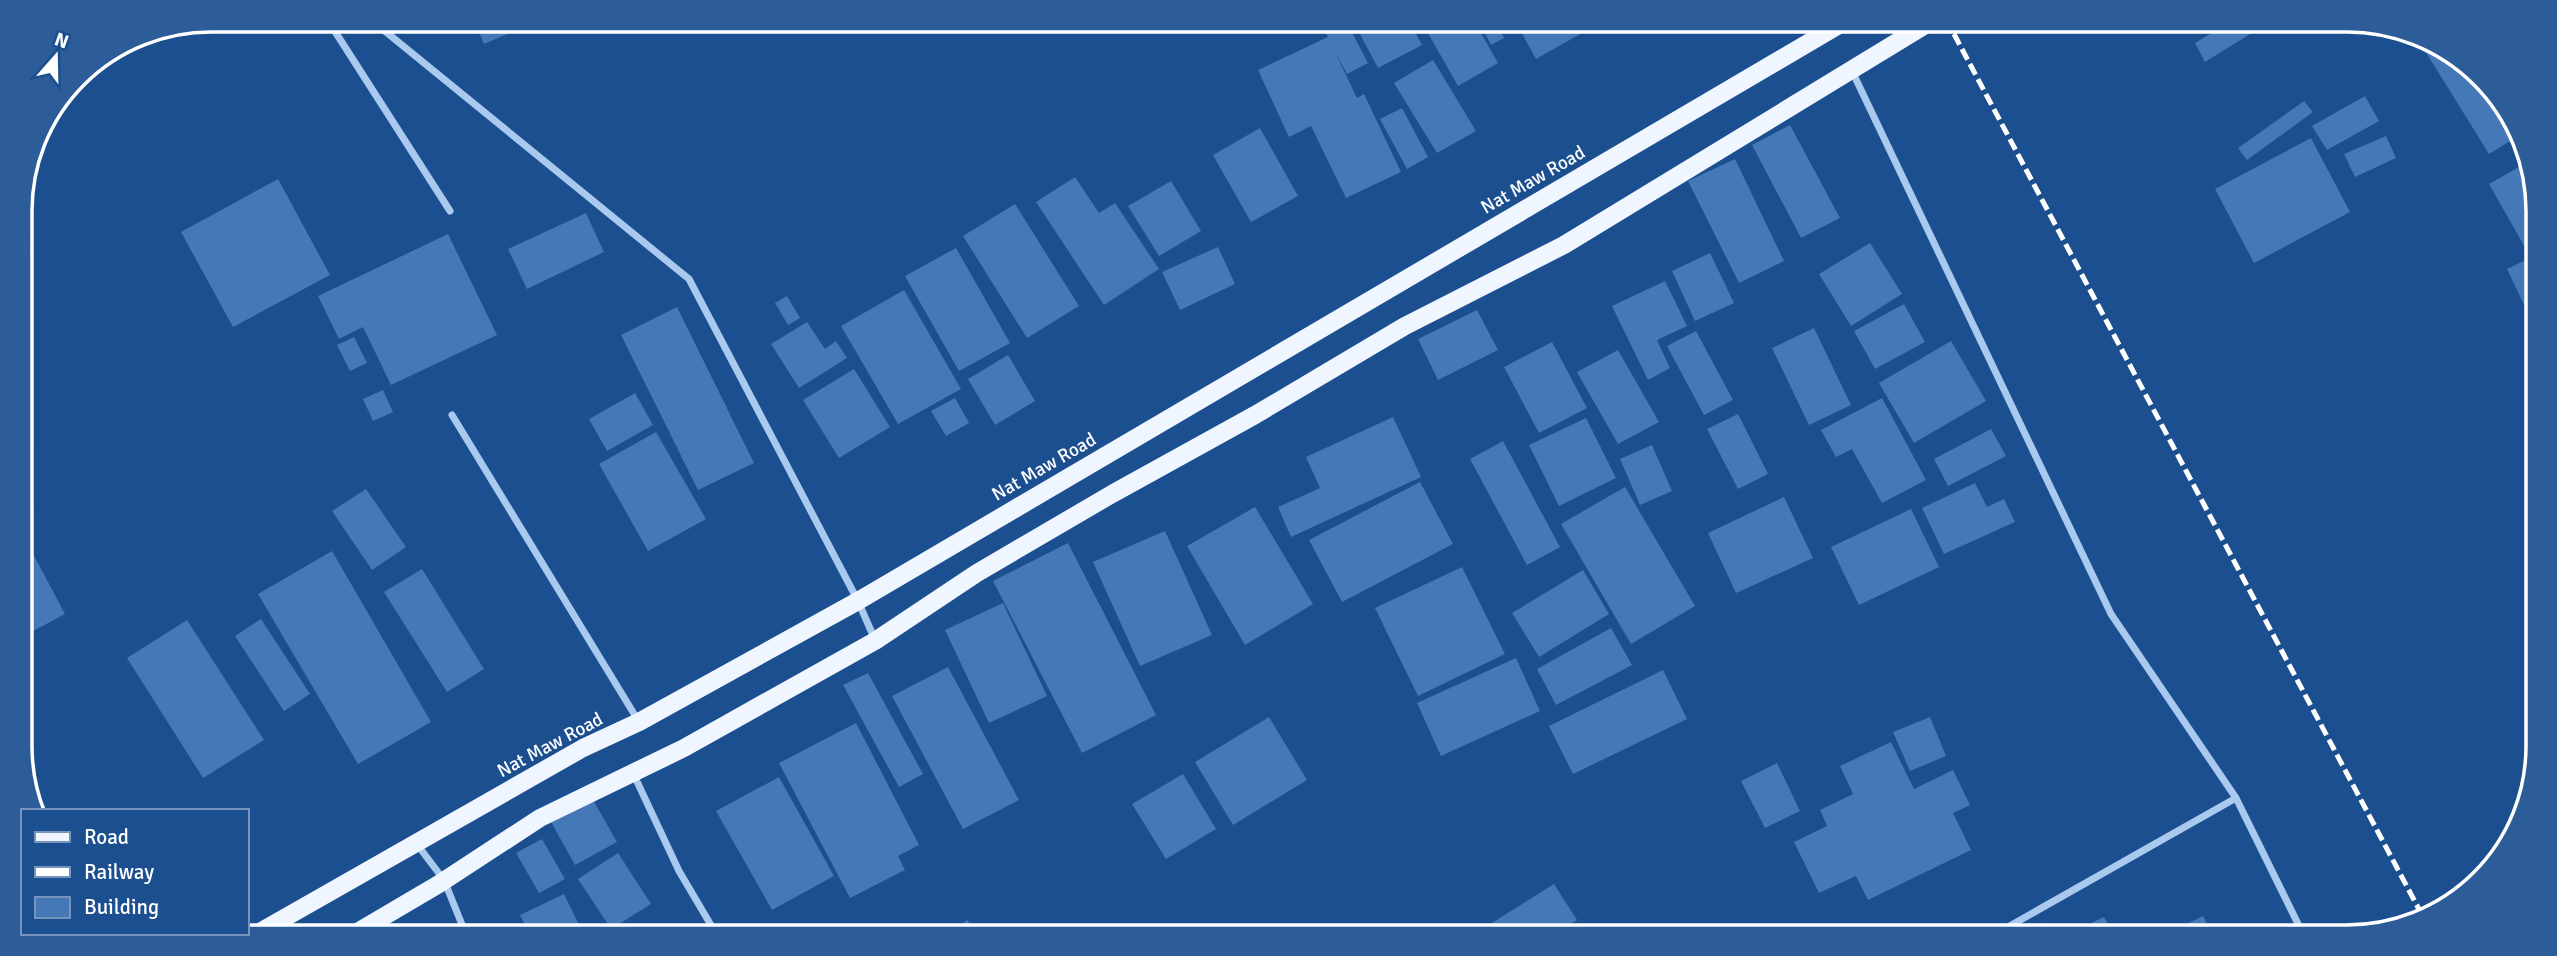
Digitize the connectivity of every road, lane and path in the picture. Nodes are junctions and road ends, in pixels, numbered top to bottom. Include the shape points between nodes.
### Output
1 (335, 32) edge
2 (386, 32) edge
3 (1827, 32) edge
4 (1914, 32) edge
5 (1852, 70) junction
6 (450, 211) dead end
7 (452, 415) dead end
8 (858, 601) junction
9 (875, 641) junction
10 (639, 722) junction
11 (632, 772) junction
12 (2236, 798) junction
13 (416, 844) junction
14 (444, 880) junction
15 (2013, 924) edge
16 (2298, 924) edge
17 (272, 925) edge
18 (369, 925) edge
19 (462, 925) edge
20 (711, 925) edge

1 - 6 street
2 - 8 street via 689,279
3 - 8 main road, Nat Maw Road
4 - 5 main road
5 - 9 main road via 1564,245 1405,326 977,573
5 - 12 street via 2111,614
7 - 10 street
8 - 9 street
8 - 10 main road, Nat Maw Road
9 - 11 main road via 684,748
10 - 13 main road, Nat Maw Road via 583,748
11 - 14 main road via 540,818
11 - 20 street via 679,871
12 - 15 street
12 - 16 street
13 - 14 street
13 - 17 main road, Nat Maw Road
14 - 18 main road
14 - 19 street

